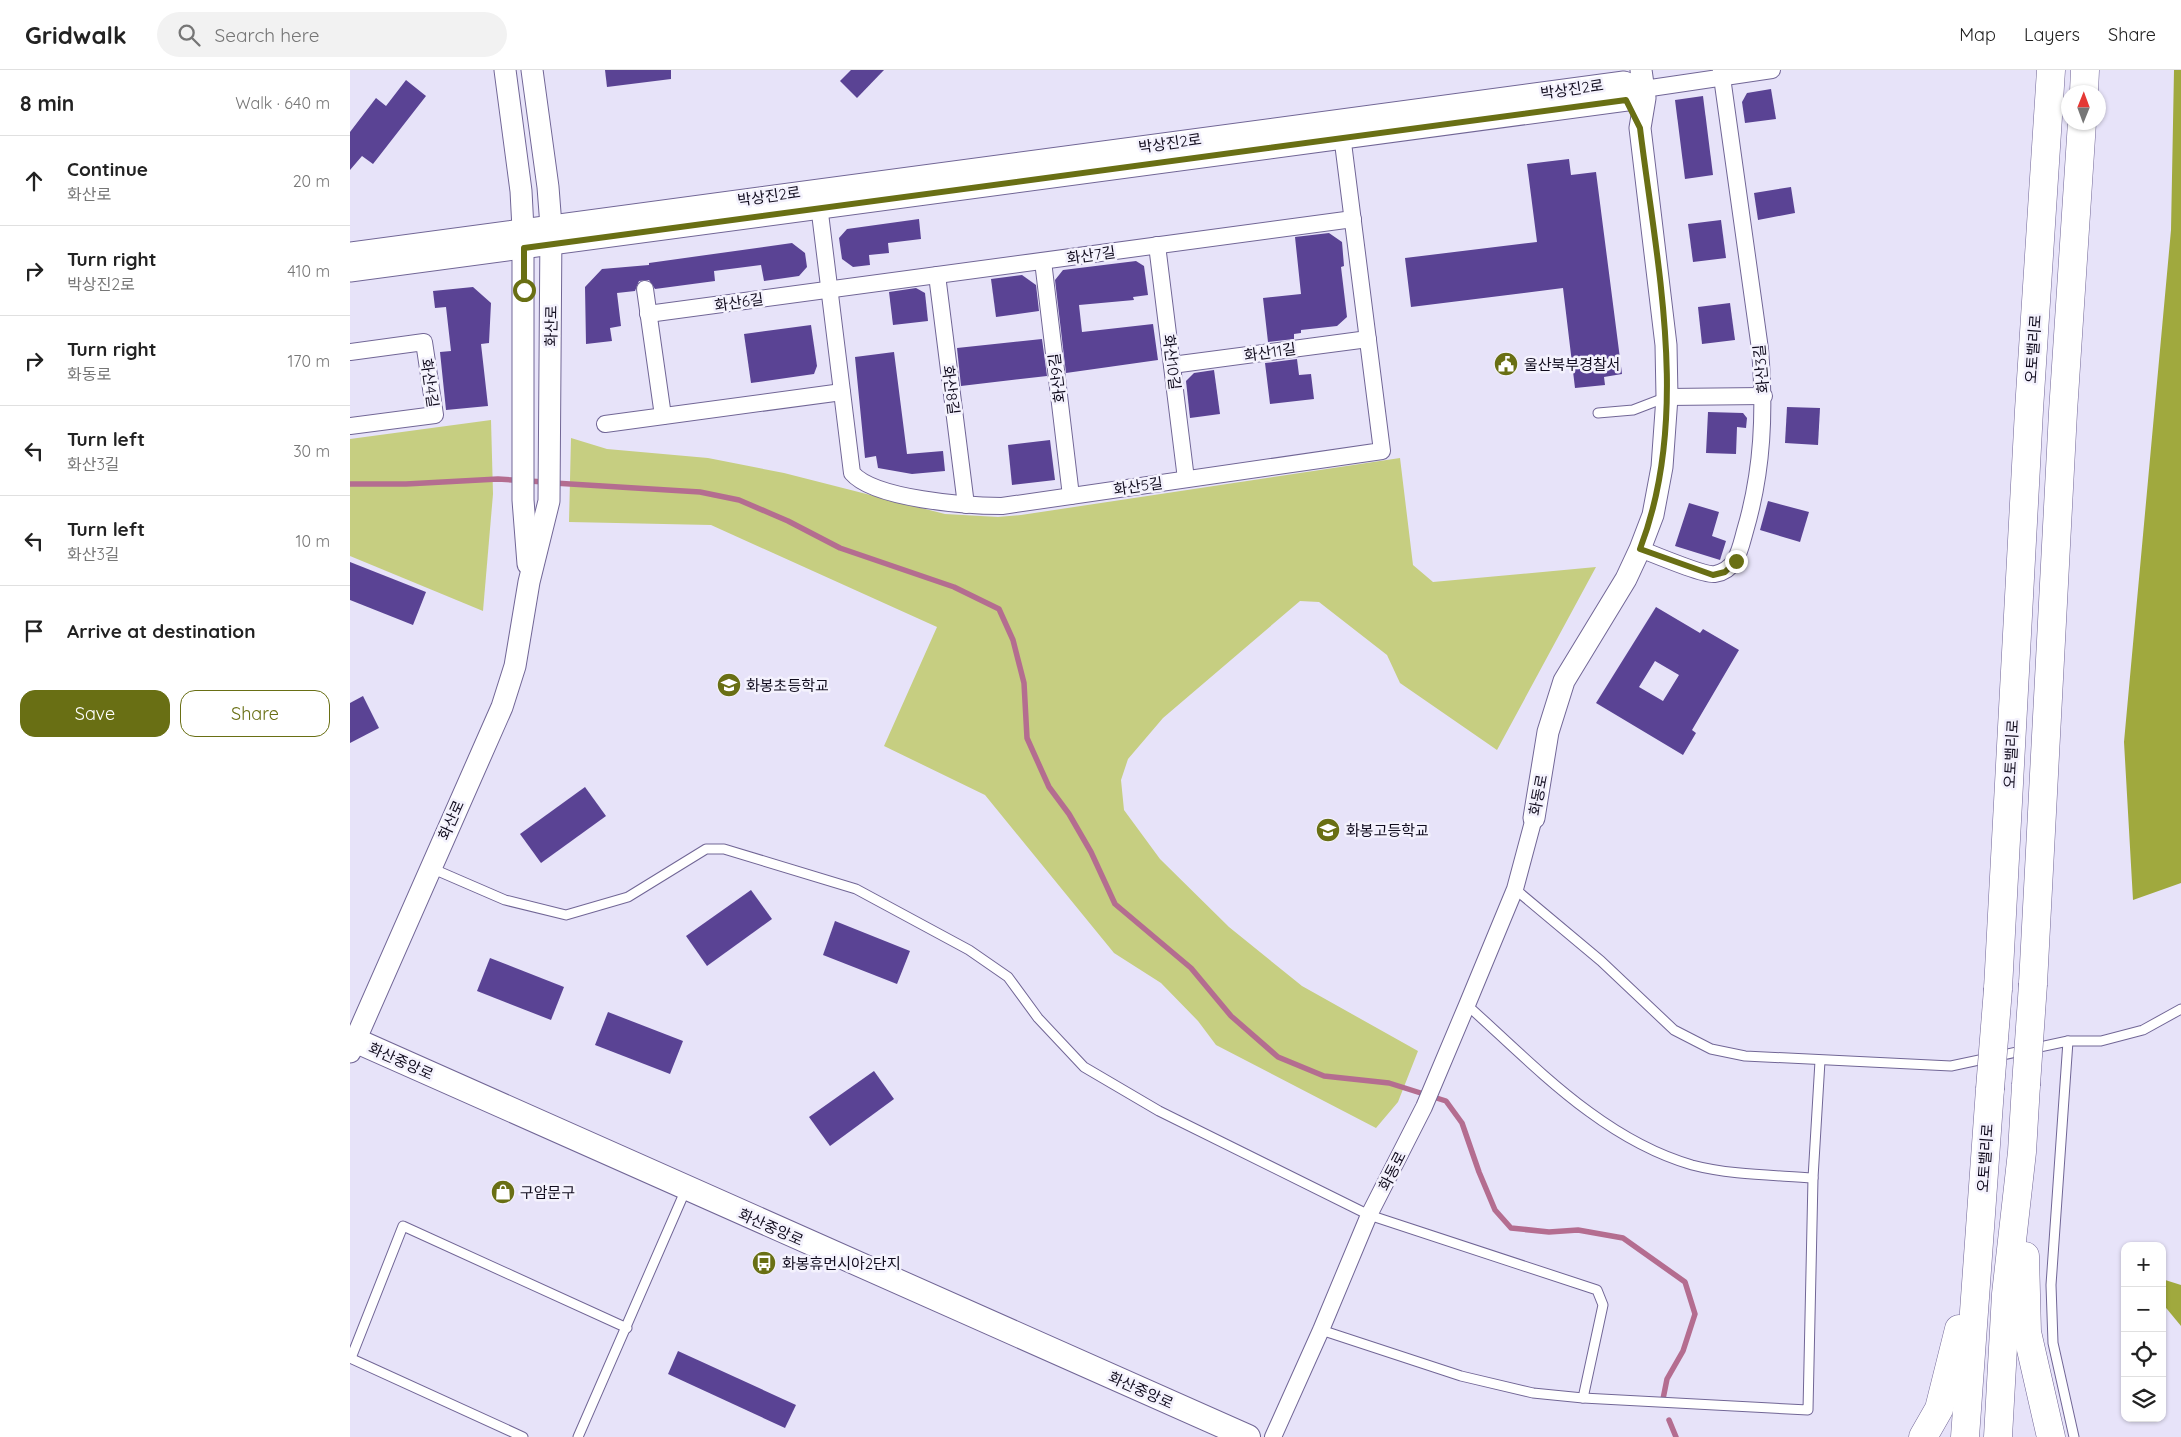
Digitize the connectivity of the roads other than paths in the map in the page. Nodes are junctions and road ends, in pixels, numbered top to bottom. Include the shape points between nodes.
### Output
1 (505, 70) edge
2 (532, 70) edge
3 (1772, 70) edge
4 (2051, 70) edge
5 (2085, 70) edge
6 (1721, 74) edge
7 (1632, 82) edge
8 (2084, 85) edge
9 (1341, 129) junction
10 (2081, 130) edge
11 (818, 199) junction
12 (1353, 219) junction
13 (551, 235) junction
14 (524, 239) junction
15 (1157, 245) junction
16 (350, 252) edge
17 (1043, 261) junction
18 (350, 271) edge
19 (937, 275) junction
20 (645, 289) dead end
21 (829, 290) junction
22 (648, 314) junction
23 (1368, 339) junction
24 (350, 352) edge
25 (1172, 365) junction
26 (842, 392) junction
27 (1764, 396) junction
28 (1667, 397) junction
29 (1598, 413) dead end
30 (663, 416) junction
31 (605, 424) dead end
32 (350, 426) edge
33 (1186, 479) junction
34 (1071, 496) junction
35 (966, 505) junction
36 (1640, 549) junction
37 (529, 582) junction
38 (1534, 818) joint
39 (430, 867) junction
40 (1516, 889) junction
41 (1467, 1006) junction
42 (2181, 1009) edge
43 (2068, 1040) junction
44 (352, 1044) edge
45 (1820, 1061) junction
46 (2022, 1152) junction
47 (1813, 1178) junction
48 (686, 1189) junction
49 (1369, 1215) junction
50 (1979, 1238) junction
51 (627, 1328) junction
52 (1322, 1330) junction
53 (350, 1358) edge
54 (1583, 1398) junction
55 (523, 1437) edge
56 (578, 1437) edge
57 (1248, 1437) edge
58 (1273, 1437) edge
59 (1923, 1437) edge
60 (1965, 1437) edge
61 (1998, 1437) edge
62 (2051, 1437) edge
63 (2074, 1437) edge

1 - 14 street, 화산로
2 - 13 street, 화산로 via 548,187
3 - 6 street
4 - 50 highway, 오토밸리로, bridge via 1998,989
5 - 8 highway
6 - 7 street
6 - 27 street, 화산3길 via 1754,298
7 - 9 street, 박상진2로
7 - 28 street, 화동로 via 1645,98 1640,128 1666,345
9 - 11 street, 박상진2로
9 - 12 street, 화산5길
10 - 46 highway, bridge
11 - 13 street, 박상진2로
11 - 21 street, 화산5길
12 - 15 street, 화산7길
12 - 23 street, 화산5길
13 - 14 street, 박상진2로
13 - 37 street, 화산로 via 549,501
14 - 16 street, 박상진2로
14 - 18 street, 박상진2로
14 - 37 street, 화산로 via 522,500
15 - 17 street, 화산7길
15 - 25 street, 화산10길
17 - 19 street, 화산7길
17 - 34 street, 화산9길
19 - 21 street, 화산7길
19 - 35 street, 화산8길
20 - 22 street
21 - 22 street, 화산6길
21 - 26 street, 화산5길
22 - 30 street
23 - 25 street, 화산11길
23 - 33 street, 화산5길 via 1382,451
24 - 32 street, 화산4길 via 424,342 434,414
25 - 33 street, 화산10길
26 - 30 street
26 - 35 street, 화산5길 via 852,473 858,480 879,489
27 - 28 street
27 - 36 street, 화산3길 via 1757,483 1736,561 1725,572 1713,575
28 - 29 lane via 1633,410
28 - 36 street, 화동로 via 1662,467 1653,515
30 - 31 street
33 - 34 street, 화산5길
34 - 35 street, 화산5길 via 1002,506
36 - 38 street, 화동로 via 1626,579 1564,681 1548,732
37 - 39 street, 화산로 via 515,666 502,707
38 - 40 street, 화동로
39 - 44 street, 화산로
39 - 49 lane via 505,900 566,915 628,897 706,849 732,852 856,889 969,950 1008,977 1038,1018 1084,1067 1159,1111
40 - 41 street, 화동로
40 - 45 lane via 1674,1030 1711,1049 1745,1056
41 - 47 lane via 1556,1086 1613,1130 1655,1152 1693,1165
41 - 49 street, 화동로 via 1424,1106
42 - 43 lane via 2143,1030 2101,1041
43 - 45 lane via 1951,1066
43 - 63 lane via 2051,1285 2053,1343
44 - 48 main road, 화산중앙로
45 - 47 lane
46 - 61 highway via 2006,1294
46 - 62 highway via 2027,1332
47 - 54 lane via 1808,1410
48 - 51 lane
48 - 57 main road, 화산중앙로
49 - 52 street, 화동로
49 - 54 lane via 1597,1290 1603,1305
50 - 59 highway via 1939,1410
50 - 60 highway, 오토밸리로
51 - 53 lane via 404,1226
51 - 56 lane
52 - 54 lane via 1461,1376 1533,1393
52 - 58 street, 화동로
53 - 55 lane

